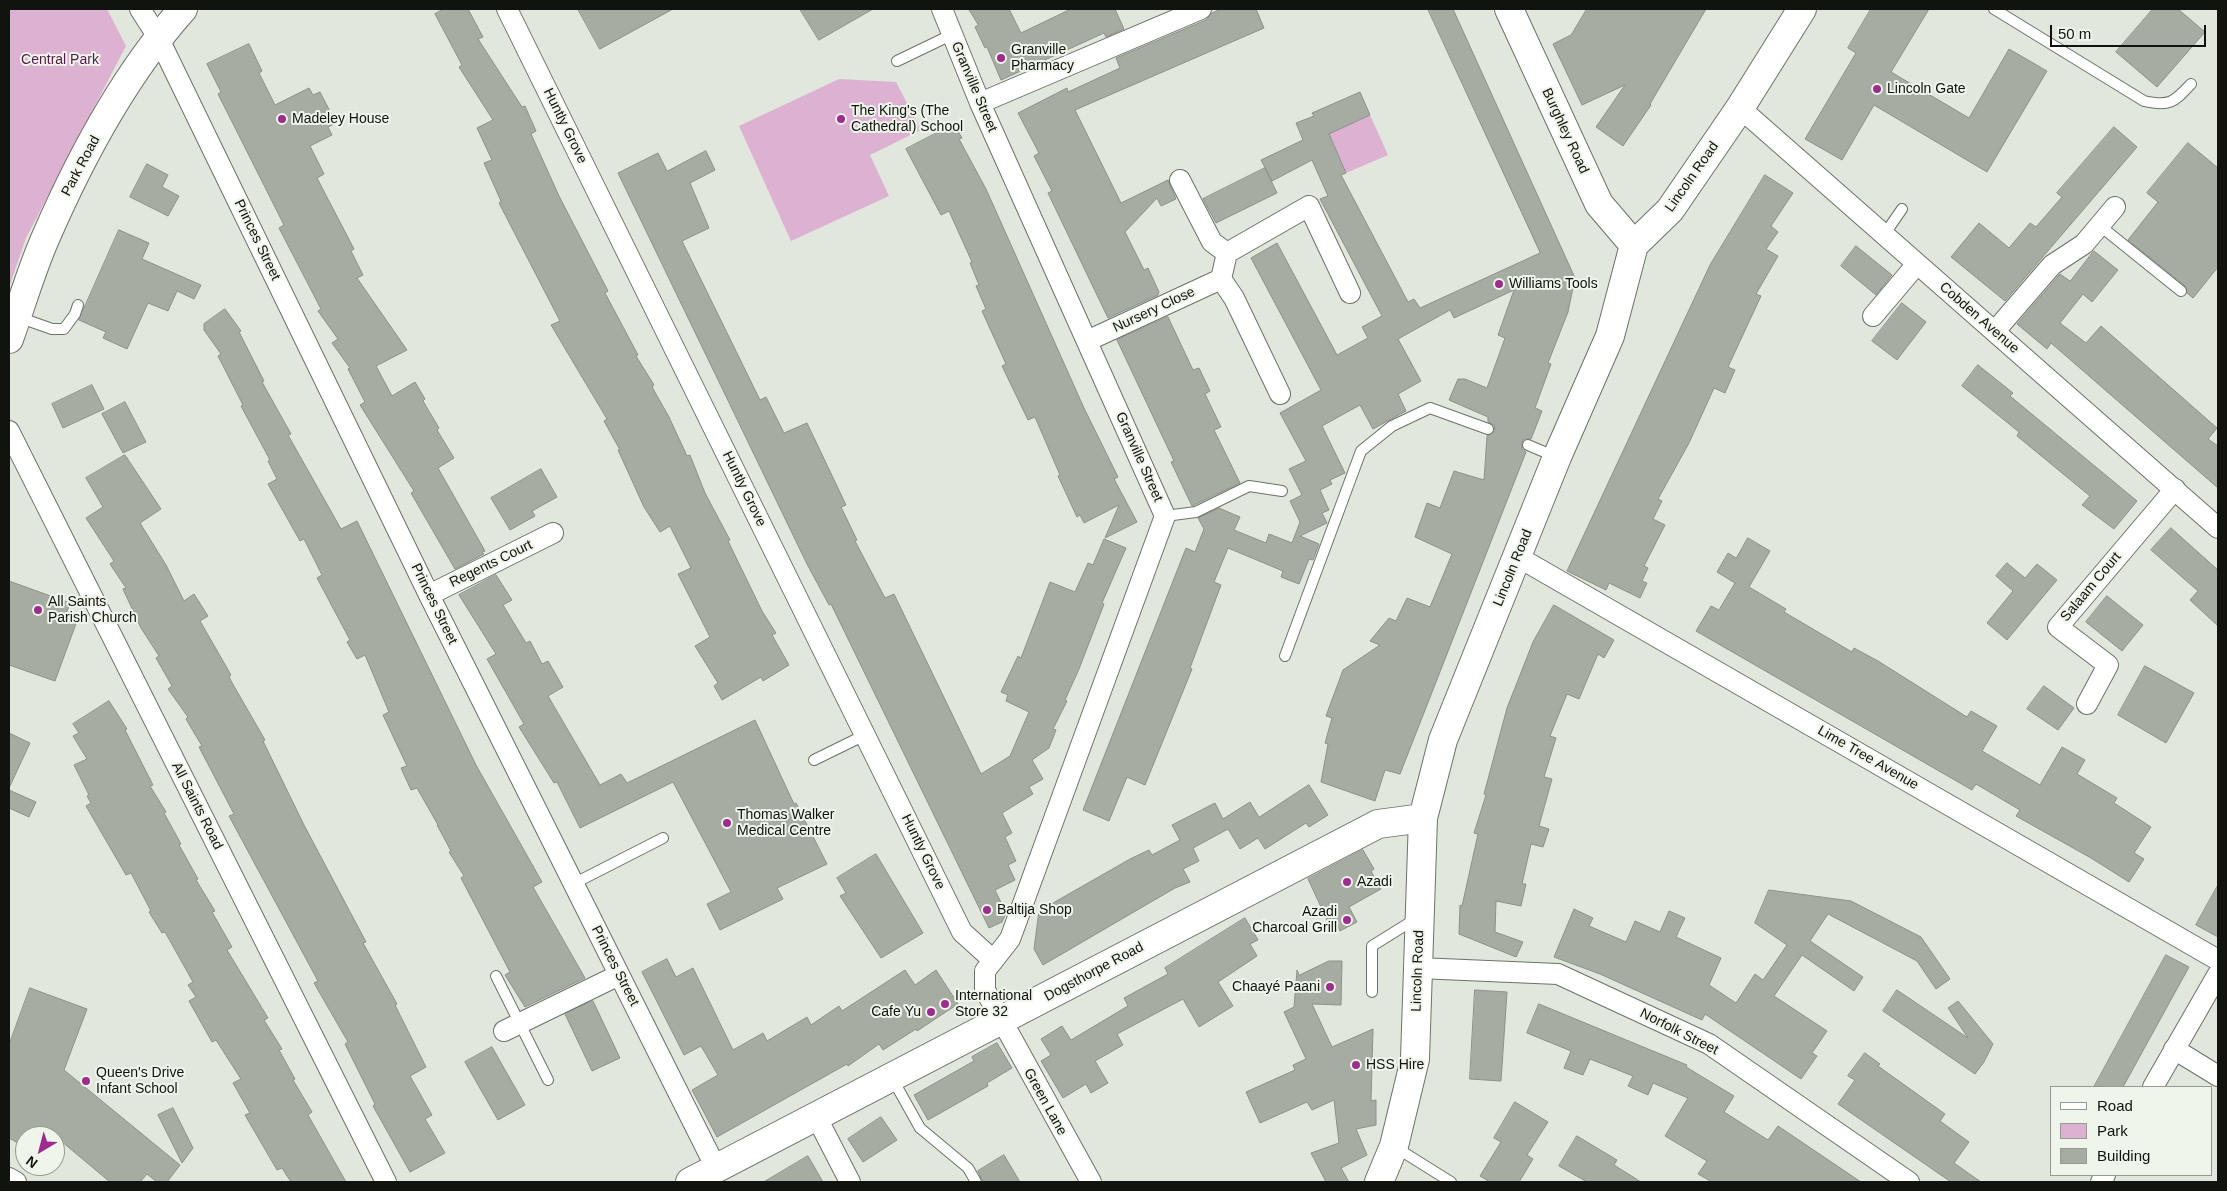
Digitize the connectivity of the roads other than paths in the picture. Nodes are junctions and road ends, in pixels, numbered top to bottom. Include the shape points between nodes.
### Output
1 (140, 9) edge
2 (183, 9) edge
3 (507, 9) edge
4 (942, 9) edge
5 (1201, 9) edge
6 (1802, 9) edge
7 (1994, 9) edge
8 (1516, 17) edge
9 (951, 35) junction
10 (158, 37) junction
11 (897, 61) dead end
12 (2191, 84) dead end
13 (980, 103) junction
14 (1740, 108) junction
15 (1180, 180) dead end
16 (2115, 207) dead end
17 (1902, 209) dead end
18 (2100, 225) junction
19 (1884, 235) junction
20 (1634, 245) junction
21 (1227, 253) junction
22 (1917, 264) junction
23 (1221, 278) junction
24 (2181, 290) dead end
25 (1350, 293) dead end
26 (78, 305) dead end
27 (1873, 316) dead end
28 (13, 328) edge
29 (1995, 331) junction
30 (1088, 341) junction
31 (1280, 394) dead end
32 (1488, 429) dead end
33 (9, 431) edge
34 (1528, 445) dead end
35 (1557, 458) junction
36 (2175, 489) junction
37 (1282, 491) dead end
38 (1165, 516) junction
39 (2218, 528) edge
40 (553, 533) dead end
41 (1518, 557) junction
42 (429, 595) junction
43 (1285, 656) dead end
44 (2087, 704) dead end
45 (865, 735) junction
46 (814, 760) dead end
47 (1423, 818) junction
48 (663, 838) dead end
49 (574, 884) junction
50 (1420, 916) junction
51 (993, 960) junction
52 (2218, 960) edge
53 (1418, 968) junction
54 (2218, 974) edge
55 (619, 975) junction
56 (496, 976) dead end
57 (1372, 992) dead end
58 (1000, 1021) junction
59 (511, 1027) junction
60 (2174, 1048) junction
61 (2218, 1076) edge
62 (892, 1078) junction
63 (548, 1080) dead end
64 (2154, 1086) edge
65 (816, 1116) junction
66 (1394, 1146) junction
67 (716, 1168) junction
68 (9, 1178) edge
69 (16, 1182) edge
70 (386, 1182) edge
71 (690, 1182) edge
72 (850, 1182) edge
73 (976, 1182) edge
74 (1090, 1182) edge
75 (1379, 1182) edge
76 (1451, 1182) edge
77 (1908, 1182) edge

1 - 10 street, Princes Street
2 - 10 street, Park Road
3 - 45 street, Huntly Grove
4 - 9 street, Granville Street
5 - 13 street
6 - 14 street, Lincoln Road
7 - 12 lane via 2144,101 2163,106 2177,99
8 - 20 street, Burghley Road via 1599,204
9 - 11 lane
9 - 13 street, Granville Street
10 - 28 street, Park Road via 121,92 73,180 44,240
10 - 42 street, Princes Street
13 - 30 street, Granville Street
14 - 19 street, Cobden Avenue
14 - 20 street, Lincoln Road via 1670,210
15 - 21 street via 1212,242
16 - 18 street
17 - 19 lane
18 - 24 lane
18 - 29 street via 2084,244 2052,265
19 - 22 street, Cobden Avenue
20 - 35 street, Lincoln Road via 1610,336
21 - 23 street
21 - 25 street via 1309,206
22 - 27 street
22 - 29 street, Cobden Avenue
23 - 30 street, Nursery Close
23 - 31 street via 1234,298
26 - 28 lane via 64,329
29 - 36 street, Cobden Avenue
30 - 38 street, Granville Street
32 - 43 lane via 1430,408 1392,426 1361,451
33 - 70 street, All Saints Road
34 - 35 lane
35 - 41 street, Lincoln Road
36 - 39 street, Cobden Avenue
36 - 44 street, Salaam Court via 2058,627 2108,665
37 - 38 lane via 1249,486 1196,512
38 - 51 street, Granville Street via 1010,939
40 - 42 street, Regents Court
41 - 47 street, Lincoln Road via 1443,740
41 - 52 street, Lime Tree Avenue
42 - 49 street, Princes Street
45 - 46 lane
45 - 51 street, Huntly Grove via 962,932
47 - 50 street, Lincoln Road
47 - 58 street, Dogsthorpe Road via 1378,824
48 - 49 lane
49 - 55 street, Princes Street
50 - 53 street, Lincoln Road
50 - 57 lane via 1372,946
51 - 58 street, Granville Street via 985,971 985,990
53 - 66 street, Lincoln Road via 1415,1059
53 - 77 street, Norfolk Street via 1558,974 1709,1044
54 - 60 street
55 - 59 street
55 - 67 street, Princes Street
56 - 59 lane
58 - 62 street, Dogsthorpe Road
58 - 74 street, Green Lane
59 - 63 lane
60 - 61 street
60 - 64 street
62 - 65 street, Dogsthorpe Road
62 - 73 lane via 920,1128 968,1168
65 - 67 street, Dogsthorpe Road
65 - 72 street
66 - 75 street, Lincoln Road
66 - 76 lane
67 - 71 street, Dogsthorpe Road
68 - 69 street

